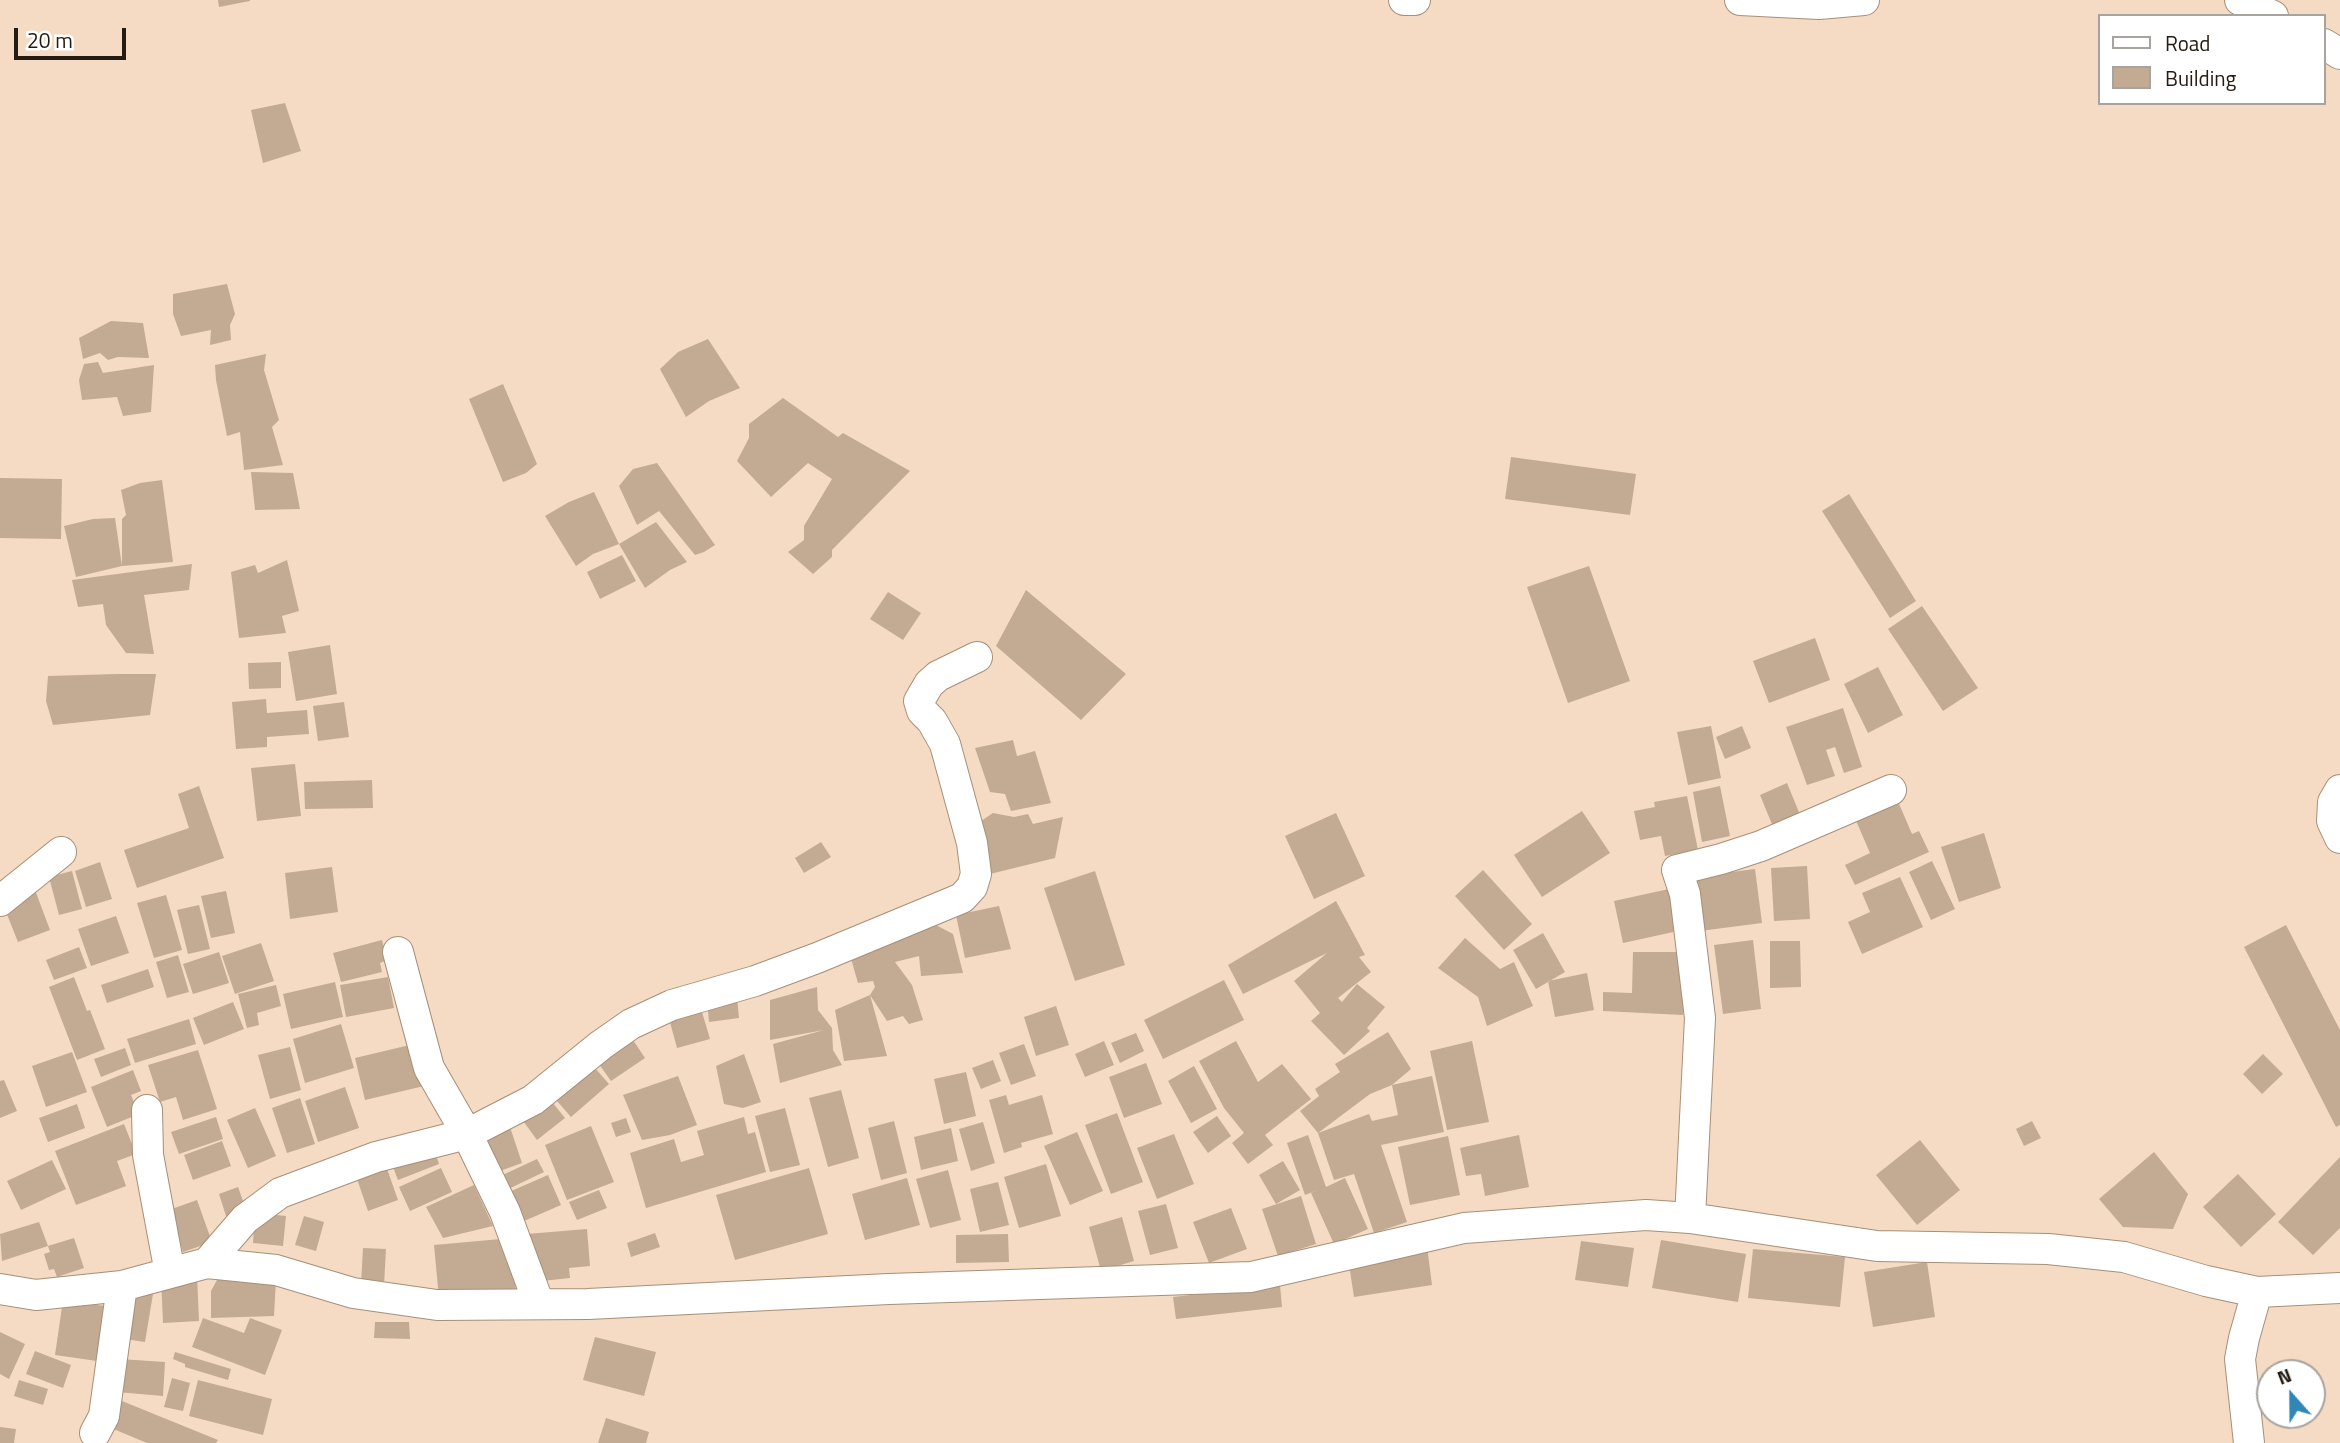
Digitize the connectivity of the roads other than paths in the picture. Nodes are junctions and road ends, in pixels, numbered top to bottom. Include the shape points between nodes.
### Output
1 (1404, 0) edge
2 (1415, 0) edge
3 (1740, 0) edge
4 (1864, 0) edge
5 (2240, 0) edge
6 (2269, 14) edge
7 (976, 657) dead end
8 (1891, 790) dead end
9 (2340, 790) edge
10 (2340, 838) edge
11 (61, 852) dead end
12 (0, 901) edge
13 (398, 952) dead end
14 (147, 1110) dead end
15 (467, 1134) junction
16 (1690, 1218) junction
17 (207, 1263) junction
18 (170, 1273) junction
19 (122, 1286) junction
20 (2340, 1288) edge
21 (0, 1289) edge
22 (2257, 1292) junction
23 (539, 1304) junction
24 (94, 1433) dead end
25 (2249, 1443) edge

1 - 2 street
3 - 4 street via 1819,4
5 - 6 street
7 - 15 street via 938,677 919,701 945,744 972,843 976,874 962,898 805,962 672,1005 631,1024 533,1100
8 - 16 street via 1761,846 1677,870 1685,894 1700,1018
9 - 10 street via 2333,802 2332,821
11 - 12 street
13 - 15 street via 429,1068
14 - 18 street via 148,1154
15 - 17 street via 376,1157 280,1193 246,1219
15 - 23 street via 505,1212
16 - 22 street via 1877,1246 2048,1249 2124,1257
16 - 23 street via 1646,1215 1464,1228 1251,1278
17 - 18 street
17 - 23 street via 276,1270 353,1293 437,1306
18 - 19 street
19 - 21 street via 36,1295
19 - 24 street via 104,1416
20 - 22 street
22 - 25 street via 2240,1359

